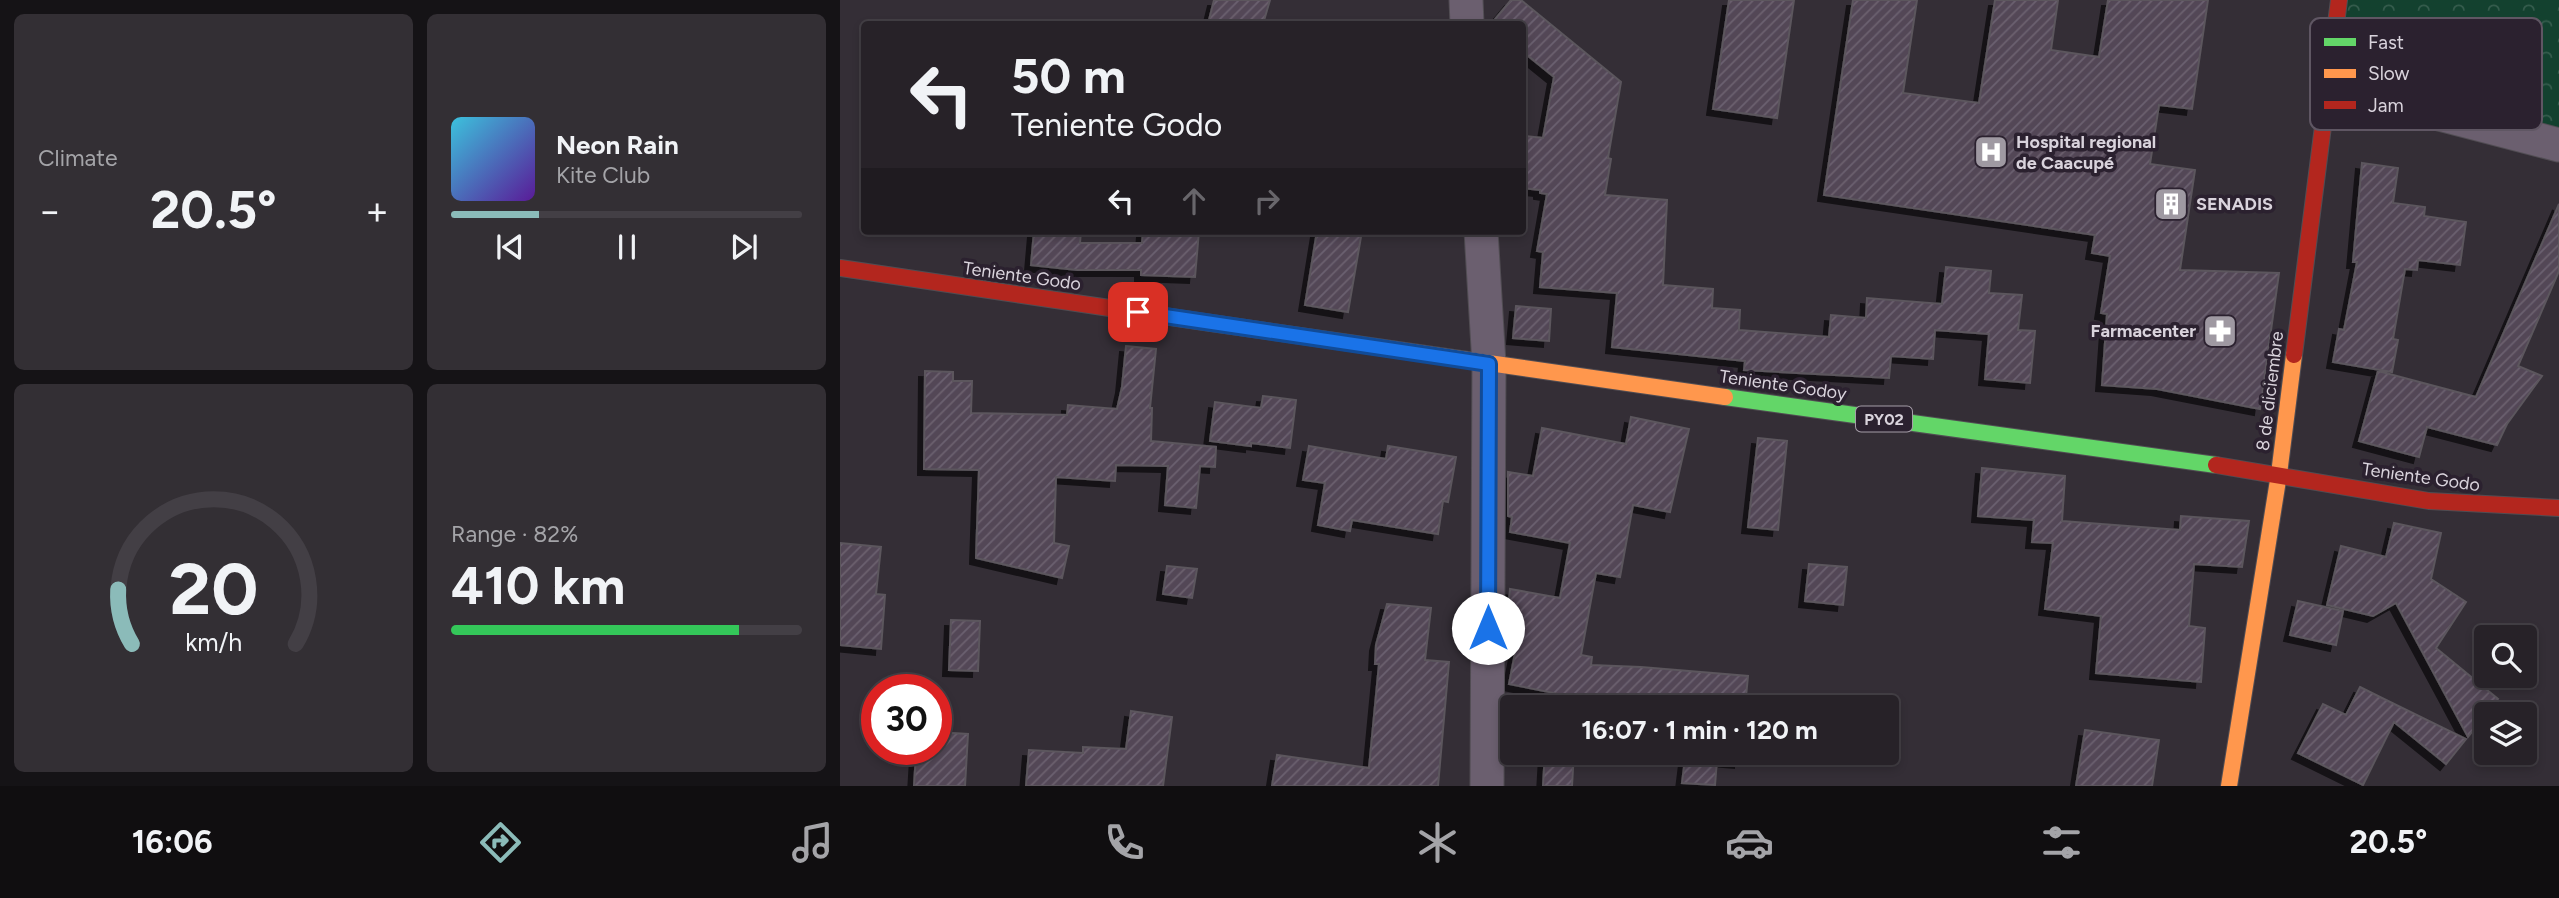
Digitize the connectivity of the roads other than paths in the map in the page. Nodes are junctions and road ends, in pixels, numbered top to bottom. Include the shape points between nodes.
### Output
1 (1466, 0) edge
2 (2339, 0) edge
3 (2337, 18) edge
4 (1467, 21) edge
5 (2322, 130) edge
6 (2501, 130) edge
7 (2559, 145) edge
8 (1480, 235) edge
9 (840, 268) edge
10 (1489, 364) junction
11 (2279, 474) junction
12 (2559, 508) edge
13 (1487, 786) edge
14 (2229, 786) edge

1 - 4 street
2 - 3 main road, 8 de diciembre
5 - 11 main road, 8 de diciembre
6 - 7 street
8 - 10 street
9 - 10 main road, Teniente Godo / PY02
10 - 11 main road, Teniente Godoy / PY02
10 - 13 street
11 - 12 main road, Teniente Godo / PY02 via 2429,501
11 - 14 main road, 8 de diciembre

